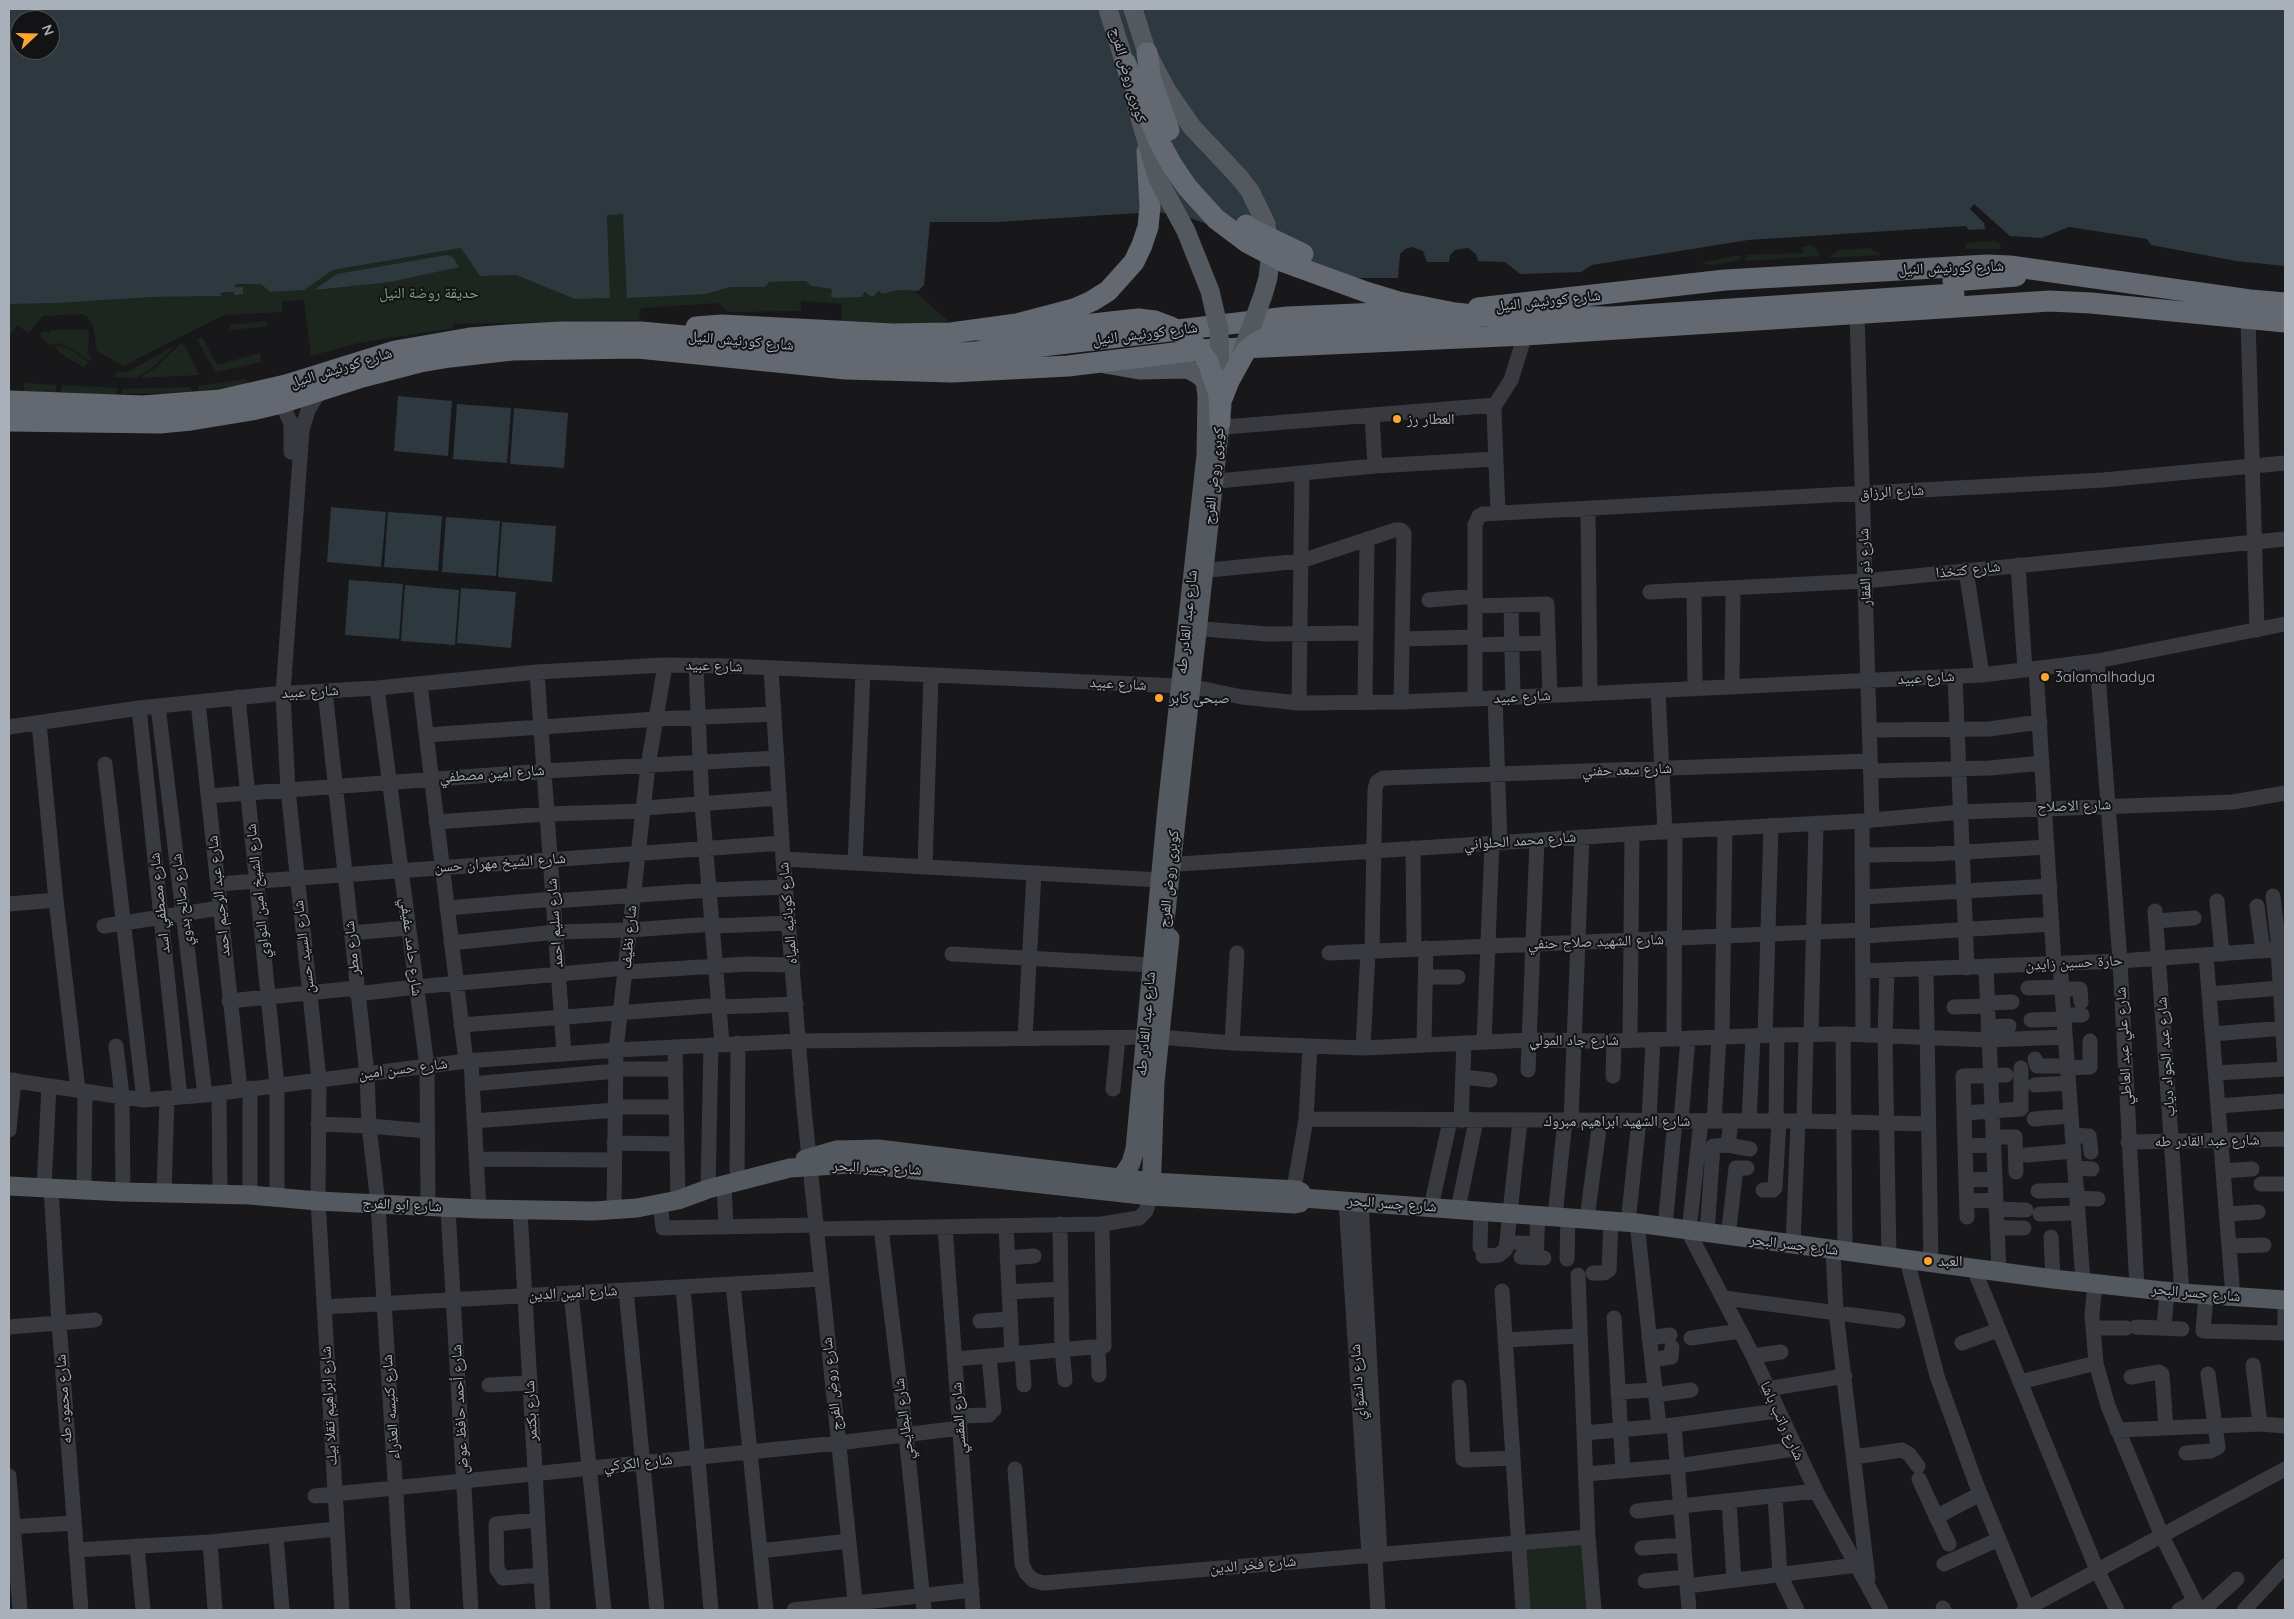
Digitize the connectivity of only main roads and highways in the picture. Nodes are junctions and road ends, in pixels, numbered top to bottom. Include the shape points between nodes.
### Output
1 (1108, 9) edge
2 (1133, 9) edge
3 (1147, 53) junction
4 (1125, 62) junction
5 (1146, 143) junction
6 (2036, 271) junction
7 (1953, 287) junction
8 (1650, 289) junction
9 (2050, 301) junction
10 (2285, 303) edge
11 (2285, 322) edge
12 (978, 330) junction
13 (668, 334) junction
14 (1263, 346) junction
15 (1099, 362) junction
16 (9, 401) edge
17 (1222, 418) junction
18 (9, 421) edge
19 (1186, 634) junction
20 (1156, 961) junction
21 (1164, 991) junction
22 (1152, 1037) junction
23 (809, 1162) junction
24 (790, 1168) joint
25 (1126, 1171) junction
26 (1151, 1180) junction
27 (9, 1186) edge
28 (2285, 1300) edge

1 - 4 main road, كوبرى روض الفرج, bridge
2 - 3 main road, كوبرى روض الفرج
3 - 7 highway, bridge via 1151,80 1173,139 1203,184 1229,212 1253,230 1286,246 1343,270 1402,289 1450,298 1551,307
3 - 17 main road, كوبرى روض الفرج, bridge via 1183,115 1250,191 1266,224 1268,278 1226,393
4 - 5 main road, كوبرى روض الفرج, bridge
4 - 7 highway, bridge via 1172,165 1216,219 1248,243 1284,262 1382,297 1426,308 1483,316 1612,317
5 - 12 highway, bridge via 1148,226 1134,262 1122,277 1108,291 1074,309 1036,320
5 - 17 main road, كوبرى روض الفرج, bridge via 1158,179 1194,250 1212,297 1220,339
6 - 7 highway
6 - 8 highway, شارع كورنيش النيل via 2010,266 1971,265 1725,280
6 - 10 highway, شارع كورنيش النيل
7 - 9 highway via 2011,292
8 - 13 highway, شارع كورنيش النيل via 1492,307 1288,317 949,354 847,351
8 - 17 highway, bridge via 1609,309 1570,320 1284,330 1257,342 1245,352 1232,375
9 - 11 highway, شارع كورنيش النيل
9 - 14 highway, شارع كورنيش النيل via 1525,336
12 - 13 highway via 893,334 722,324
12 - 17 highway, bridge via 1011,333 1138,319 1155,321 1186,336 1208,362 1219,395
13 - 16 highway, شارع كورنيش النيل via 561,332 432,343 356,362 253,394 186,404 68,405
14 - 15 highway, شارع كورنيش النيل
14 - 17 main road, شارع عبد القادر طه via 1241,373
15 - 18 highway, شارع كورنيش النيل via 1028,370 899,372 638,348 531,350 420,362 281,403 221,416 160,423
15 - 19 main road, شارع عبد القادر طه via 1139,370 1188,369 1200,376 1207,388 1206,455
17 - 19 main road, كوبرى روض الفرج, bridge via 1213,448 1194,613
17 - 20 main road, كوبرى روض الفرج, bridge
17 - 21 main road, شارع عبد القادر طه via 1199,688
19 - 20 main road, شارع عبد القادر طه via 1160,880
20 - 21 main road, كوبرى روض الفرج
20 - 22 main road, شارع عبد القادر طه
21 - 22 main road, شارع عبد القادر طه
22 - 25 main road, شارع عبد القادر طه via 1134,1149
22 - 26 main road, شارع عبد القادر طه
23 - 24 main road, شارع جسر البحر
23 - 25 main road, شارع جسر البحر via 843,1150 878,1149
23 - 26 main road, شارع جسر البحر
24 - 27 main road, شارع ابو الفرج via 669,1201 614,1211 520,1211 250,1195
25 - 26 main road, شارع جسر البحر
26 - 28 main road, شارع جسر البحر via 1295,1204 1300,1202 1298,1194 1625,1222 2053,1279

